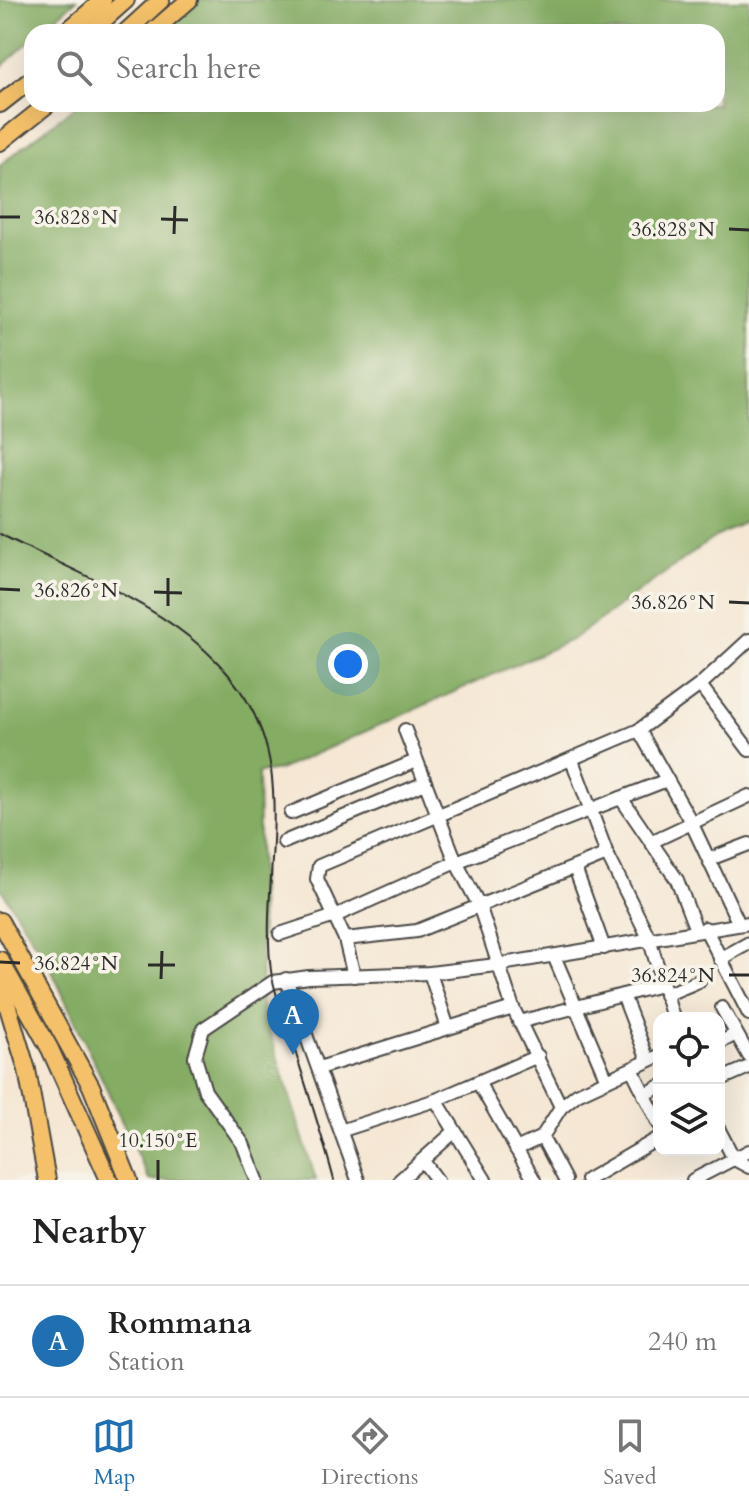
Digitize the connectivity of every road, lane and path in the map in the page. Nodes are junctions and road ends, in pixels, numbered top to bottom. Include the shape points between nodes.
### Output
1 (103, 0) edge
2 (126, 0) edge
3 (161, 0) edge
4 (189, 0) edge
5 (75, 24) edge
6 (99, 24) edge
7 (135, 24) edge
8 (161, 24) edge
9 (24, 76) edge
10 (24, 85) edge
11 (7, 99) edge
12 (38, 112) edge
13 (0, 142) edge
14 (748, 643) edge
15 (700, 685) junction
16 (405, 730) dead end
17 (639, 730) junction
18 (749, 750) edge
19 (572, 760) junction
20 (416, 761) junction
21 (667, 780) junction
22 (425, 783) junction
23 (749, 796) edge
24 (621, 798) junction
25 (589, 809) junction
26 (291, 813) dead end
27 (440, 816) junction
28 (691, 822) junction
29 (284, 842) dead end
30 (651, 842) junction
31 (749, 844) edge
32 (607, 854) junction
33 (710, 859) junction
34 (456, 862) junction
35 (575, 868) junction
36 (479, 905) junction
37 (335, 916) junction
38 (0, 921) edge
39 (744, 923) edge
40 (701, 929) junction
41 (280, 934) dead end
42 (649, 938) junction
43 (345, 939) junction
44 (749, 943) edge
45 (604, 948) junction
46 (554, 956) junction
47 (720, 959) junction
48 (0, 960) edge
49 (496, 965) junction
50 (430, 973) junction
51 (354, 976) junction
52 (286, 979) junction
53 (0, 981) edge
54 (699, 981) dead end
55 (663, 990) junction
56 (623, 995) junction
57 (574, 1005) junction
58 (513, 1008) junction
59 (722, 1008) dead end
60 (671, 1012) edge
61 (749, 1012) edge
62 (519, 1022) junction
63 (448, 1028) junction
64 (734, 1029) junction
65 (725, 1037) edge
66 (538, 1056) junction
67 (653, 1056) edge
68 (749, 1056) edge
69 (653, 1058) edge
70 (749, 1067) edge
71 (319, 1068) junction
72 (632, 1069) junction
73 (725, 1074) edge
74 (607, 1080) junction
75 (478, 1082) junction
76 (653, 1090) edge
77 (644, 1095) junction
78 (436, 1100) junction
79 (561, 1107) junction
80 (653, 1112) edge
81 (343, 1130) junction
82 (454, 1132) junction
83 (542, 1137) junction
84 (653, 1142) edge
85 (725, 1142) edge
86 (516, 1149) junction
87 (749, 1151) edge
88 (734, 1159) junction
89 (423, 1161) junction
90 (749, 1167) edge
91 (711, 1176) edge
92 (255, 1177) edge
93 (47, 1180) edge
94 (109, 1180) edge
95 (129, 1180) edge
96 (358, 1180) edge
97 (400, 1180) edge
98 (437, 1180) edge
99 (485, 1180) edge
100 (534, 1180) edge
101 (565, 1180) edge
102 (587, 1180) edge
103 (693, 1180) edge

1 - 5 highway
2 - 6 highway
3 - 7 highway
4 - 8 highway
9 - 11 highway
10 - 11 highway
12 - 13 highway
14 - 15 street
15 - 17 street
15 - 18 street
16 - 20 street
17 - 19 street
17 - 21 street
19 - 25 street
19 - 27 street
20 - 22 street
20 - 26 street
21 - 24 street
21 - 28 street
22 - 27 street
22 - 29 street
23 - 28 street
24 - 25 street
24 - 30 street
25 - 32 street
25 - 34 street
27 - 34 street
27 - 37 street via 319,866 317,879
28 - 30 street
28 - 33 street
30 - 40 street
31 - 33 street
32 - 35 street
32 - 42 street
33 - 39 street
34 - 36 street
34 - 37 street
35 - 36 street
35 - 45 street
36 - 43 street via 417,931
36 - 49 street
37 - 41 street
37 - 43 street
38 - 95 highway via 91,1086
39 - 40 street
40 - 42 street
40 - 47 street
42 - 45 street
42 - 55 street
43 - 51 street
44 - 47 street
45 - 46 street
46 - 49 street
46 - 57 street
47 - 61 street
48 - 94 highway via 50,1049
49 - 50 street
49 - 58 street
50 - 51 street
50 - 63 street
51 - 52 street
52 - 71 street
52 - 92 street via 212,1020 197,1041 201,1082 243,1144
53 - 93 highway via 30,1082
54 - 55 street
55 - 56 street
55 - 60 street
56 - 57 street
56 - 67 street
57 - 62 street
57 - 74 street
58 - 62 street
58 - 63 street
59 - 64 street
61 - 64 street
62 - 66 street
63 - 71 street
64 - 65 street
64 - 68 street
66 - 75 street
66 - 79 street
69 - 72 street
70 - 73 street
71 - 81 street
72 - 74 street
72 - 77 street
74 - 79 street
75 - 78 street
75 - 86 street
76 - 77 street
77 - 80 street
78 - 81 street
78 - 82 street
79 - 83 street
81 - 96 street
82 - 89 street
82 - 99 street
83 - 86 street
83 - 101 street
84 - 102 street
85 - 88 street
86 - 100 street
87 - 88 street
88 - 90 street
88 - 91 street
89 - 97 street
89 - 98 street
91 - 103 street

